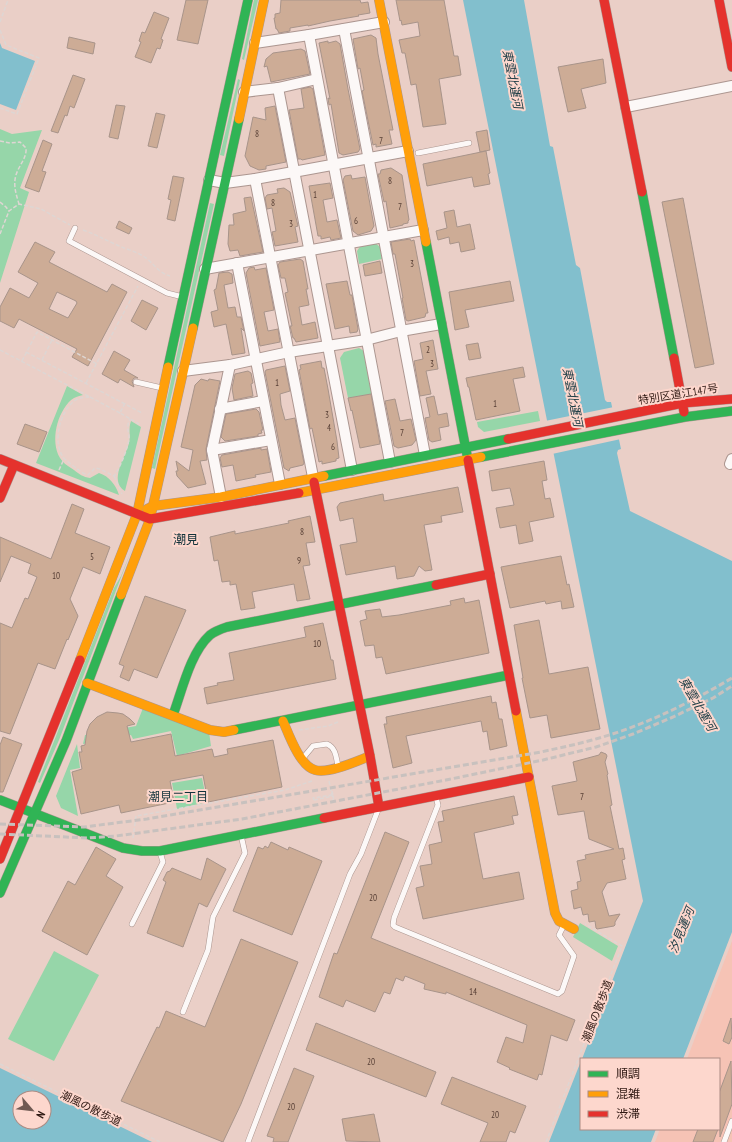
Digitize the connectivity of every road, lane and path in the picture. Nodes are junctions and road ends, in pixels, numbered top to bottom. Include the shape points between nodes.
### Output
1 (8, 0) edge
2 (248, 0) edge
3 (264, 0) edge
4 (380, 0) edge
5 (604, 0) edge
6 (720, 0) edge
7 (0, 22) edge
8 (384, 22) junction
9 (344, 29) junction
10 (0, 30) edge
11 (309, 35) junction
12 (254, 43) junction
13 (732, 67) edge
14 (317, 79) junction
15 (732, 86) edge
16 (278, 88) junction
17 (244, 92) junction
18 (626, 107) junction
19 (0, 108) edge
20 (0, 141) edge
21 (469, 143) dead end
22 (408, 150) junction
23 (418, 152) dead end
24 (368, 158) junction
25 (334, 164) junction
26 (294, 172) junction
27 (255, 179) junction
28 (209, 180) junction
29 (225, 183) junction
30 (0, 202) edge
31 (20, 204) dead end
32 (9, 212) dead end
33 (75, 228) dead end
34 (423, 230) junction
35 (383, 237) junction
36 (349, 243) junction
37 (310, 250) junction
38 (271, 257) junction
39 (236, 263) junction
40 (205, 269) junction
41 (142, 280) junction
42 (184, 298) junction
43 (441, 324) junction
44 (401, 331) junction
45 (52, 340) junction
46 (366, 340) junction
47 (328, 346) junction
48 (0, 350) edge
49 (26, 352) junction
50 (289, 352) junction
51 (42, 360) junction
52 (255, 360) junction
53 (22, 361) junction
54 (97, 364) junction
55 (230, 365) junction
56 (183, 371) junction
57 (136, 382) dead end
58 (86, 383) junction
59 (163, 388) junction
60 (90, 396) junction
61 (732, 398) edge
62 (263, 401) junction
63 (125, 403) junction
64 (683, 403) junction
65 (220, 410) junction
66 (732, 411) edge
67 (142, 412) dead end
68 (120, 413) junction
69 (685, 417) junction
70 (130, 419) junction
71 (139, 424) dead end
72 (271, 440) junction
73 (466, 447) junction
74 (212, 450) junction
75 (425, 455) junction
76 (0, 459) edge
77 (64, 459) junction
78 (469, 460) junction
79 (390, 462) junction
80 (14, 465) junction
81 (59, 470) dead end
82 (352, 470) junction
83 (114, 476) junction
84 (314, 478) junction
85 (280, 484) junction
86 (316, 490) junction
87 (122, 494) dead end
88 (221, 497) junction
89 (0, 498) edge
90 (153, 506) junction
91 (137, 514) junction
92 (150, 519) junction
93 (490, 574) junction
94 (340, 604) junction
95 (510, 675) junction
96 (87, 683) junction
97 (360, 706) junction
98 (173, 716) junction
99 (341, 720) dead end
100 (283, 721) junction
101 (299, 730) dead end
102 (370, 756) junction
103 (303, 759) junction
104 (338, 767) junction
105 (529, 777) junction
106 (329, 779) dead end
107 (312, 781) dead end
108 (332, 791) dead end
109 (332, 795) junction
110 (436, 795) junction
111 (0, 800) edge
112 (314, 800) dead end
113 (334, 800) dead end
114 (379, 807) junction
115 (334, 808) dead end
116 (21, 809) junction
117 (35, 814) junction
118 (241, 834) junction
119 (132, 841) dead end
120 (160, 851) junction
121 (0, 859) edge
122 (0, 893) edge
123 (582, 922) dead end
124 (132, 924) dead end
125 (565, 924) junction
126 (574, 930) dead end
127 (183, 1012) dead end
128 (0, 1064) edge
129 (732, 1121) edge
130 (160, 1142) edge
131 (248, 1142) edge
132 (546, 1142) edge
133 (724, 1142) edge

1 - 7 path
2 - 28 street
3 - 12 street
4 - 8 street
5 - 18 street
6 - 13 street
8 - 9 street
8 - 22 street
9 - 11 street
9 - 24 street
10 - 19 path via 6,45 39,58 17,114
11 - 12 street
11 - 14 street
12 - 17 street
14 - 16 street
14 - 25 street
15 - 18 street
16 - 17 street
16 - 26 street
17 - 29 street
18 - 64 street
20 - 31 path via 20,142 26,148 25,158 15,181
21 - 23 lane
22 - 24 street
22 - 34 street
24 - 25 street
24 - 35 street
25 - 26 street
25 - 36 street
26 - 27 street
26 - 37 street
27 - 29 street
27 - 38 street
28 - 29 street
28 - 42 street
29 - 40 street
30 - 32 path
33 - 41 lane via 69,241
34 - 35 street
34 - 43 street
35 - 36 street
35 - 44 street
36 - 37 street
36 - 46 street
37 - 38 street
37 - 47 street
38 - 39 street
38 - 50 street
39 - 40 street
39 - 52 street
40 - 56 street
41 - 42 lane via 167,293
41 - 54 path
42 - 59 street
43 - 44 street
43 - 73 street
44 - 46 street
44 - 75 street
45 - 49 path via 37,332
45 - 51 path
45 - 54 path
46 - 47 street
46 - 79 street
47 - 50 street
47 - 82 street
48 - 53 path
49 - 51 path
49 - 53 path
50 - 52 street
50 - 84 street
51 - 58 path
52 - 55 street
52 - 62 street
53 - 60 path
54 - 58 path
55 - 56 street
55 - 65 street
56 - 90 street
57 - 59 lane
58 - 63 path
59 - 91 street
60 - 68 path
60 - 77 path via 72,403 61,420 58,441
61 - 64 street, 特別区道江147号
62 - 65 street
62 - 72 street
63 - 67 path
63 - 68 path
64 - 69 street
64 - 73 street, 特別区道江147号
65 - 74 street
66 - 69 street
68 - 70 path
69 - 78 street
70 - 71 path
70 - 83 path via 127,427 128,442
72 - 74 street
72 - 85 street
73 - 75 street, 特別区道江147号
73 - 78 street
74 - 88 street
75 - 79 street, 特別区道江147号
76 - 80 street
77 - 81 path
77 - 83 path via 83,474 88,475 95,468
78 - 86 street
78 - 93 street
79 - 82 street, 特別区道江147号
80 - 89 street
80 - 91 street
82 - 84 street, 特別区道江147号
83 - 87 path
84 - 85 street, 特別区道江147号
84 - 86 street
85 - 88 street, 特別区道江147号
86 - 92 street
86 - 94 street
88 - 90 street, 特別区道江147号
90 - 91 street, 特別区道江147号
90 - 92 street
91 - 92 street
91 - 116 street
92 - 96 street
93 - 94 street
93 - 95 street
94 - 97 street
94 - 98 street via 227,627 210,635 197,653
95 - 97 street
95 - 105 street
96 - 98 street
96 - 117 street
97 - 100 street
97 - 102 street
98 - 100 street via 218,732
99 - 101 path via 328,726
100 - 103 street
102 - 104 street
102 - 114 street
103 - 104 street via 316,770
103 - 104 lane via 313,746 327,744 335,752
105 - 110 street
105 - 125 street via 555,913
106 - 109 path
107 - 119 path via 285,790 136,816
108 - 109 path, bridge
109 - 112 path, bridge
109 - 113 path, bridge
109 - 115 path
110 - 114 street
110 - 125 lane via 438,806 393,925 558,994 562,991 574,956 559,935
111 - 116 street
114 - 118 street
114 - 131 lane via 361,854 350,874
116 - 117 street
116 - 121 street
117 - 120 street via 123,848
117 - 122 street
118 - 120 street
118 - 127 lane via 244,853 213,917 208,950
120 - 124 lane via 163,862
123 - 132 path, 潮風の散歩道 via 622,946
125 - 126 street
128 - 130 path, 潮風の散歩道
129 - 133 lane

